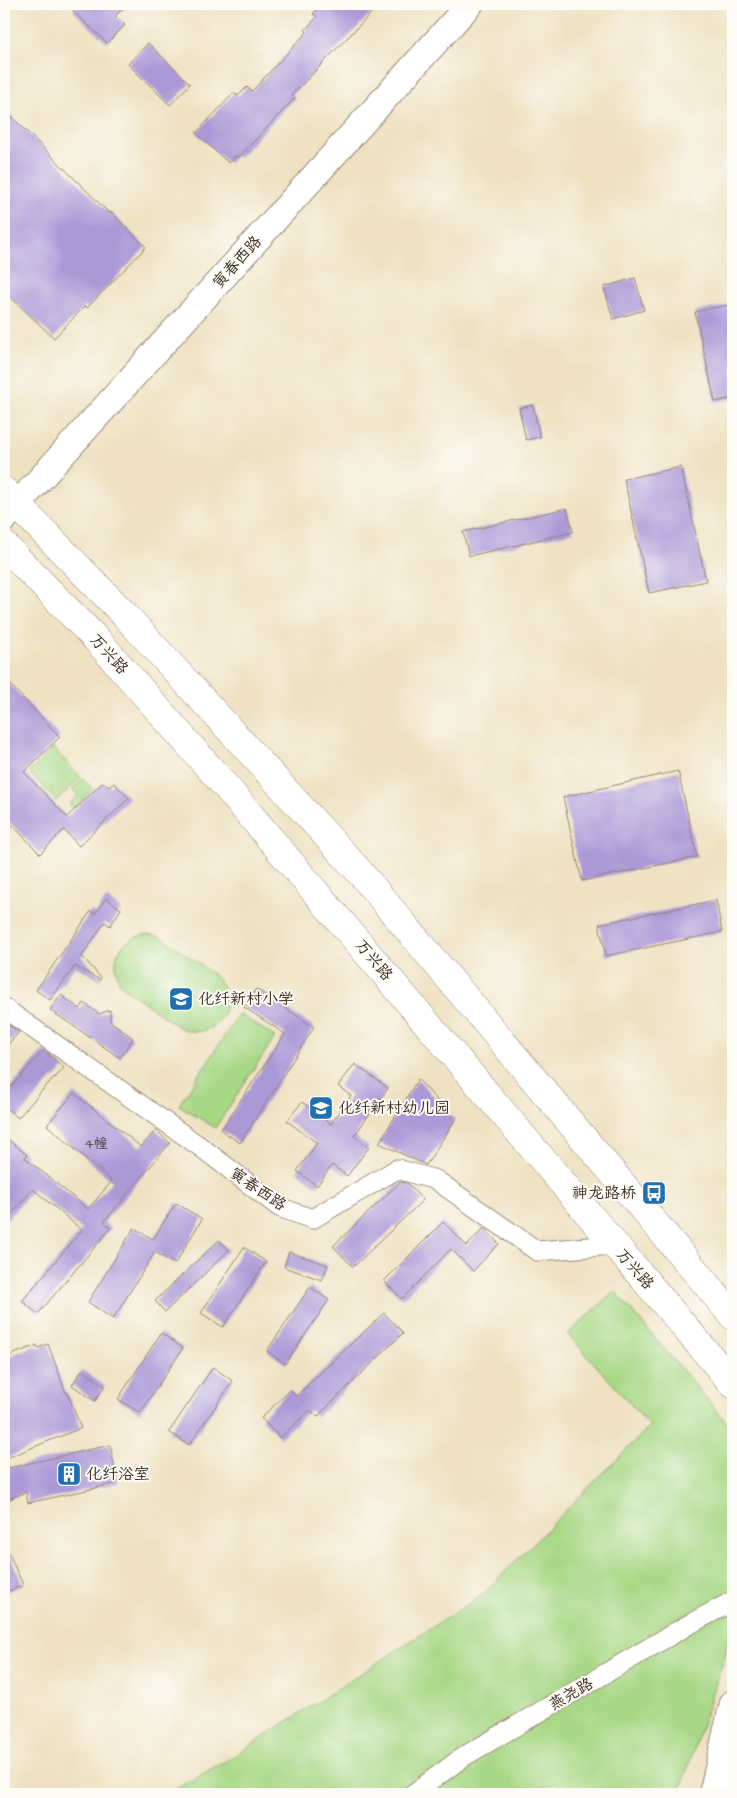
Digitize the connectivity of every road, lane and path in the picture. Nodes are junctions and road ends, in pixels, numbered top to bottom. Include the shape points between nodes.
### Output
1 (470, 4) edge
2 (9, 505) edge
3 (4, 546) edge
4 (4, 1008) edge
5 (615, 1245) junction
6 (733, 1316) edge
7 (733, 1384) edge
8 (733, 1600) edge
9 (733, 1703) edge
10 (413, 1794) edge
11 (712, 1794) edge

1 - 2 street, 寅春西路
2 - 6 main road via 125,615 357,869
3 - 5 main road, 万兴路 via 97,640 221,781
4 - 5 street, 寅春西路 via 202,1148 279,1207 312,1219 397,1169 436,1180 537,1251
5 - 7 main road, 万兴路
8 - 10 street, 燕尧路 via 463,1757
9 - 11 street

